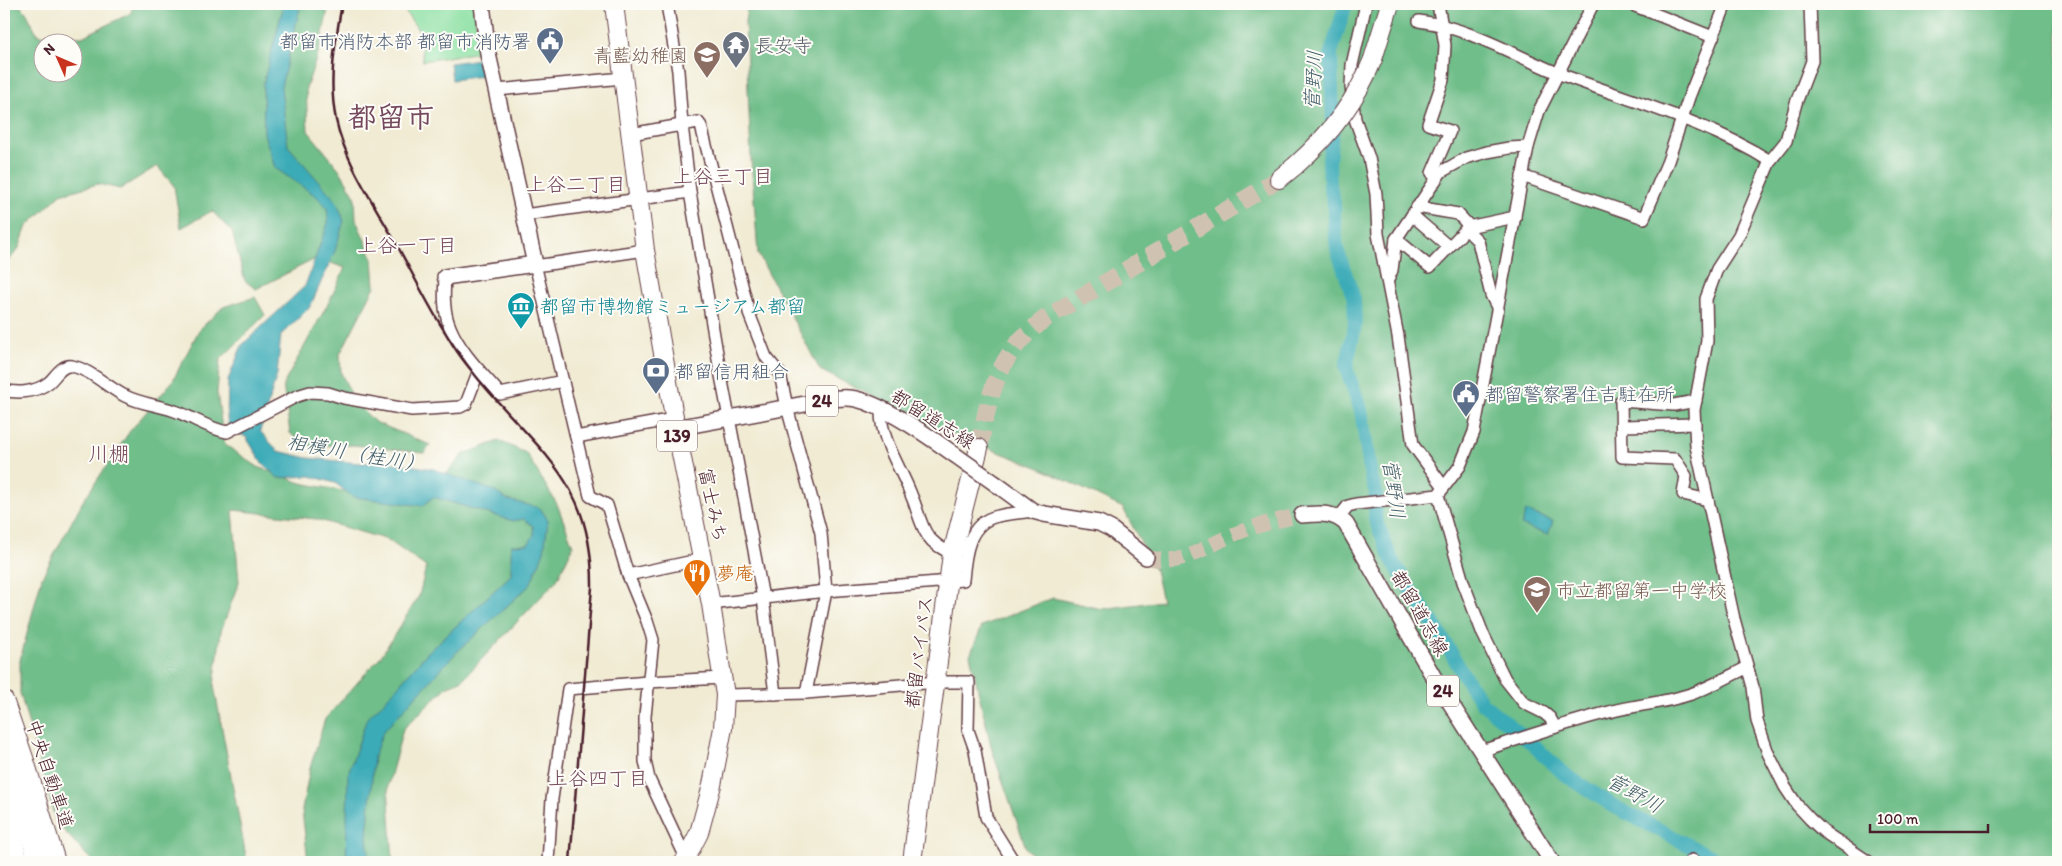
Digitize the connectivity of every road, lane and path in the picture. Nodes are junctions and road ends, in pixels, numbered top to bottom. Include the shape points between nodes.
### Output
1 (482, 4) edge
2 (614, 4) edge
3 (667, 4) edge
4 (1366, 4) edge
5 (1390, 4) edge
6 (1438, 4) edge
7 (1593, 4) edge
8 (1630, 4) edge
9 (1726, 4) edge
10 (1810, 4) edge
11 (1419, 21) dead end
12 (1442, 24) junction
13 (1713, 37) junction
14 (1558, 73) junction
15 (623, 78) junction
16 (497, 90) junction
17 (1683, 120) junction
18 (682, 125) junction
19 (631, 134) junction
20 (1528, 147) junction
21 (1770, 161) junction
22 (1522, 176) junction
23 (1436, 178) junction
24 (1279, 179) tunnel mouth
25 (690, 192) junction
26 (638, 199) junction
27 (1415, 211) junction
28 (524, 215) junction
29 (1514, 216) junction
30 (1468, 228) junction
31 (1396, 239) junction
32 (1449, 247) junction
33 (645, 250) junction
34 (535, 264) junction
35 (445, 277) joint
36 (1388, 279) junction
37 (1498, 309) junction
38 (479, 370) junction
39 (563, 382) junction
40 (4, 390) edge
41 (1696, 401) junction
42 (1674, 405) junction
43 (787, 407) junction
44 (881, 410) junction
45 (729, 418) junction
46 (675, 424) junction
47 (1695, 424) junction
48 (1672, 425) junction
49 (1623, 426) junction
50 (576, 437) junction
51 (979, 448) tunnel mouth
52 (1444, 487) junction
53 (1708, 500) junction
54 (1033, 511) junction
55 (1302, 515) tunnel mouth
56 (1339, 516) junction
57 (952, 554) junction
58 (1146, 557) tunnel mouth
59 (703, 560) junction
60 (628, 575) junction
61 (948, 582) junction
62 (826, 591) junction
63 (763, 598) junction
64 (711, 604) junction
65 (1746, 668) junction
66 (648, 682) junction
67 (937, 682) junction
68 (724, 687) junction
69 (806, 693) junction
70 (775, 694) junction
71 (4, 700) edge
72 (1551, 729) junction
73 (4, 748) edge
74 (1481, 752) junction
75 (4, 802) edge
76 (685, 860) edge
77 (19, 862) edge
78 (38, 862) edge
79 (56, 862) edge
80 (548, 862) edge
81 (912, 862) edge
82 (1014, 862) edge
83 (1552, 862) edge
84 (1690, 862) edge
85 (1696, 862) edge
86 (1870, 862) edge

1 - 16 main road via 488,54
2 - 15 highway, 富士みち / 139
3 - 18 street via 678,70
4 - 36 street via 1352,65 1351,87 1355,119 1369,158 1376,194 1378,234
5 - 24 highway, bridge via 1373,59 1348,109 1318,144
6 - 12 street
7 - 14 street
8 - 13 street
9 - 13 street
10 - 21 street via 1812,61 1786,141
11 - 12 street
12 - 14 street
12 - 23 street via 1445,45 1443,80 1428,124 1450,131 1432,173
13 - 17 street
14 - 17 street
14 - 20 street via 1539,111
15 - 16 street
15 - 19 highway, 富士みち / 139
16 - 28 main road
17 - 21 street
17 - 22 street via 1644,218
18 - 19 street
18 - 25 street
18 - 43 street via 698,122 702,126 750,316 766,357 780,374
19 - 26 highway, 富士みち / 139
20 - 22 street
20 - 23 street via 1466,158 1440,172
21 - 41 street via 1739,235 1717,269 1706,299 1707,341
22 - 29 street
23 - 27 street
25 - 26 street
25 - 45 street
26 - 28 street
26 - 33 highway, 富士みち / 139
27 - 30 street via 1458,214
27 - 31 street
27 - 32 street
28 - 34 main road
29 - 30 street
29 - 37 street
30 - 32 street
30 - 37 street via 1478,241
31 - 32 street via 1430,267
31 - 36 street
33 - 34 street
33 - 46 highway, 富士みち / 139
34 - 35 main road
34 - 39 street
35 - 38 street via 444,294 450,327
36 - 52 street via 1413,445
37 - 52 street via 1474,432 1464,458
38 - 39 street via 500,394
38 - 40 street via 466,404 460,407 412,410 310,392 224,432 179,412 140,403 74,366 61,369 42,387 12,393
39 - 50 street
41 - 42 street
41 - 47 street
42 - 48 street
42 - 49 street via 1621,401
43 - 44 main road, 都留道志線 / 24 via 848,398
43 - 45 main road, 都留道志線 / 24
43 - 62 street via 821,533
44 - 54 main road, 都留道志線 / 24, bridge via 955,455
44 - 57 street via 886,437 924,530 935,544
45 - 46 main road, 都留道志線 / 24
45 - 63 street
46 - 50 street
46 - 59 highway, 富士みち / 139
47 - 48 street
47 - 53 street via 1696,446
48 - 49 street
49 - 53 street via 1622,457 1675,459 1686,476 1683,494
50 - 60 street via 590,496 607,505
51 - 57 highway, 都留バイパス
52 - 56 street via 1348,506
52 - 72 street via 1463,582 1494,658 1518,696 1550,718
53 - 65 street
54 - 58 main road, 都留道志線 / 24 via 1099,523
54 - 61 street via 985,520 969,542 963,580
55 - 56 main road
56 - 74 main road, 都留道志線 / 24
57 - 61 highway, 都留バイパス
59 - 60 street
59 - 64 highway, 富士みち / 139
60 - 66 street via 653,640
61 - 62 street
61 - 67 highway, 都留バイパス
62 - 63 street
62 - 69 street
63 - 64 street
63 - 70 street
64 - 68 highway, 富士みち / 139
65 - 72 street via 1669,701 1628,707
65 - 86 street via 1762,737 1785,787 1797,805 1824,832
66 - 68 street
66 - 76 street via 645,762 649,779
66 - 80 street via 568,689 552,798
67 - 69 street
67 - 81 highway, 都留バイパス
67 - 82 street via 969,682 968,730 975,750 986,818
68 - 70 street
68 - 76 highway, 富士みち / 139 via 723,728 712,785 699,833
69 - 70 street
71 - 79 highway, 中央自動車道
72 - 74 street
73 - 78 highway, 中央自動車道
74 - 83 main road, 都留道志線 / 24
75 - 77 highway
84 - 85 street

